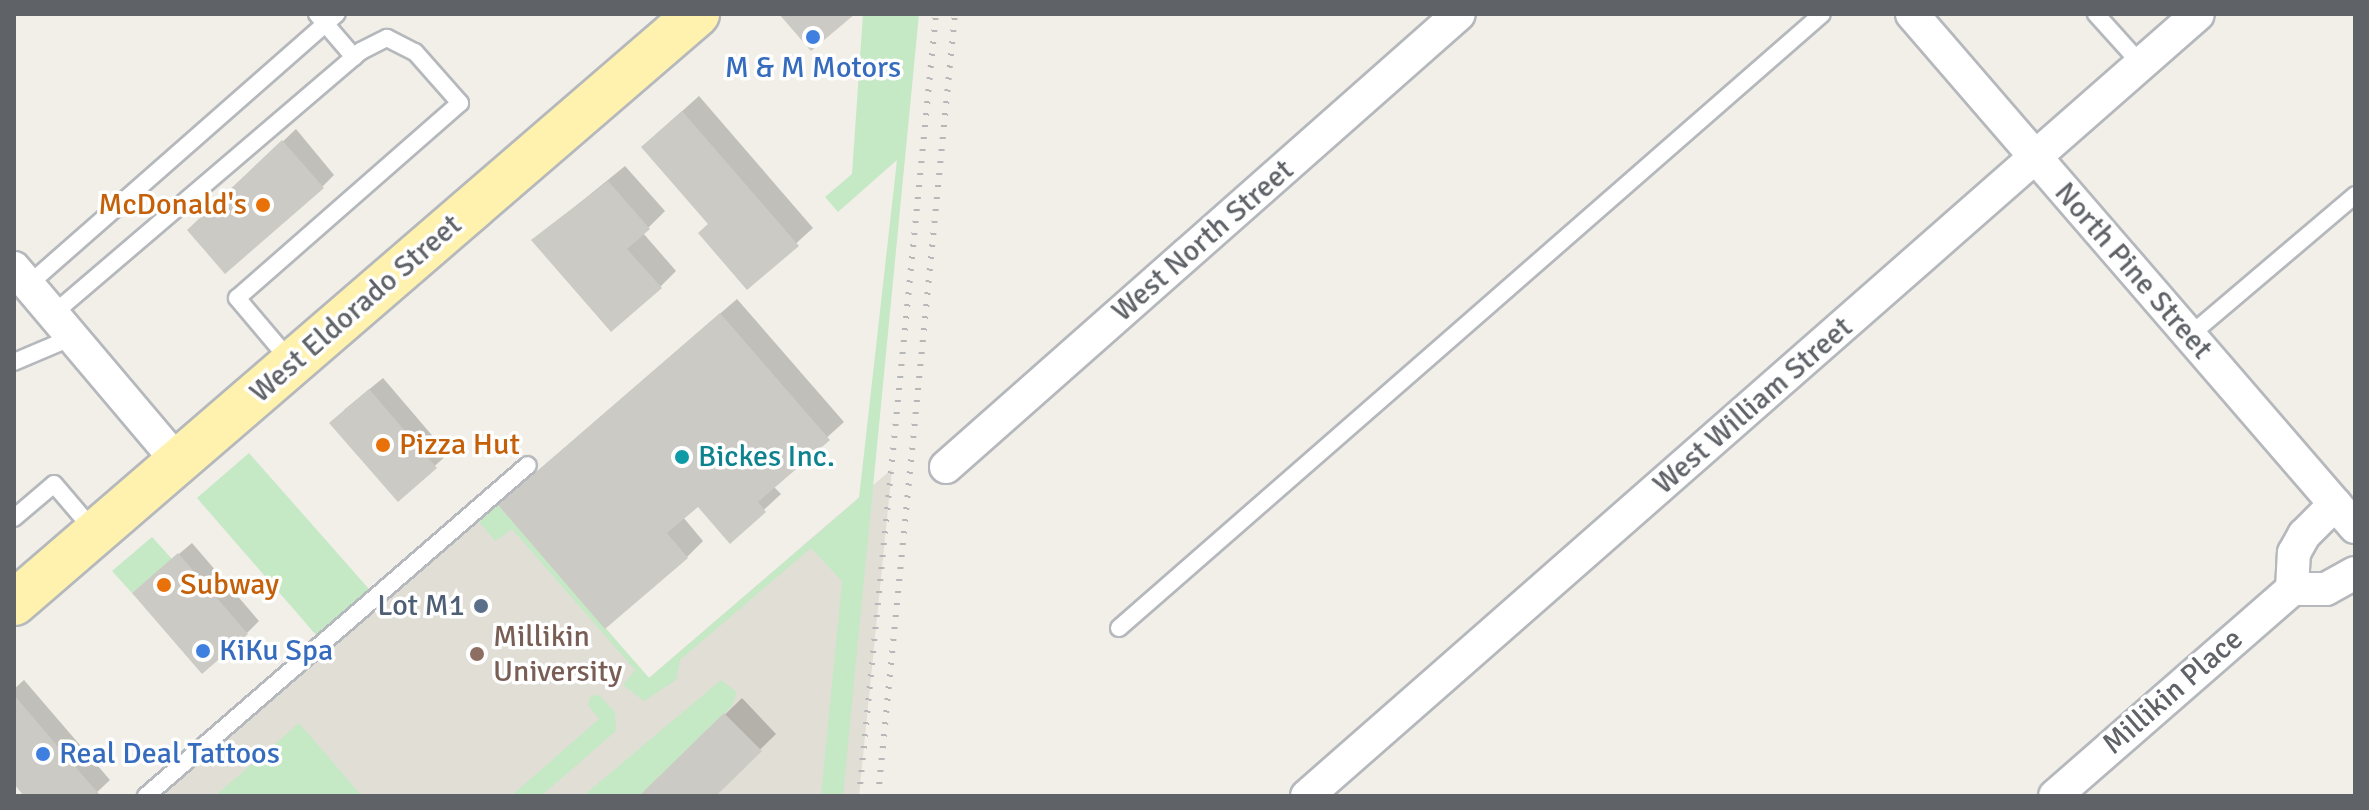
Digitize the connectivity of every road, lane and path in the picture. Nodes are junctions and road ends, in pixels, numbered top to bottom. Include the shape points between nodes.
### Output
1 (697, 14) edge
2 (1459, 14) edge
3 (1822, 14) edge
4 (1912, 14) edge
5 (2096, 14) edge
6 (2198, 14) edge
7 (327, 17) edge
8 (354, 57) junction
9 (2141, 64) junction
10 (2036, 159) junction
11 (2355, 195) edge
12 (21, 276) edge
13 (63, 326) junction
14 (2189, 336) junction
15 (14, 362) edge
16 (293, 363) junction
17 (178, 462) junction
18 (528, 465) dead end
19 (946, 467) dead end
20 (2345, 516) edge
21 (14, 518) edge
22 (96, 533) junction
23 (2355, 573) edge
24 (2292, 589) junction
25 (14, 603) edge
26 (1119, 628) dead end
27 (146, 796) edge
28 (1307, 796) edge
29 (2055, 796) edge

1 - 16 main road, West Eldorado Street
2 - 19 street, West North Street
3 - 26 lane
4 - 10 street, North Pine Street
5 - 9 lane
6 - 9 street, West William Street
7 - 8 lane
7 - 12 lane
8 - 13 lane
8 - 16 lane via 387,38 415,52 460,103 237,298
9 - 10 street, West William Street
10 - 14 street, North Pine Street
10 - 28 street, West William Street
11 - 14 lane
12 - 13 street
13 - 15 lane
13 - 17 street
14 - 20 street, North Pine Street
16 - 17 main road, West Eldorado Street
17 - 22 main road, West Eldorado Street
18 - 27 lane
20 - 24 street via 2299,544
21 - 22 lane via 54,484
22 - 25 main road, West Eldorado Street
23 - 24 street via 2326,589
24 - 29 street, Millikin Place

